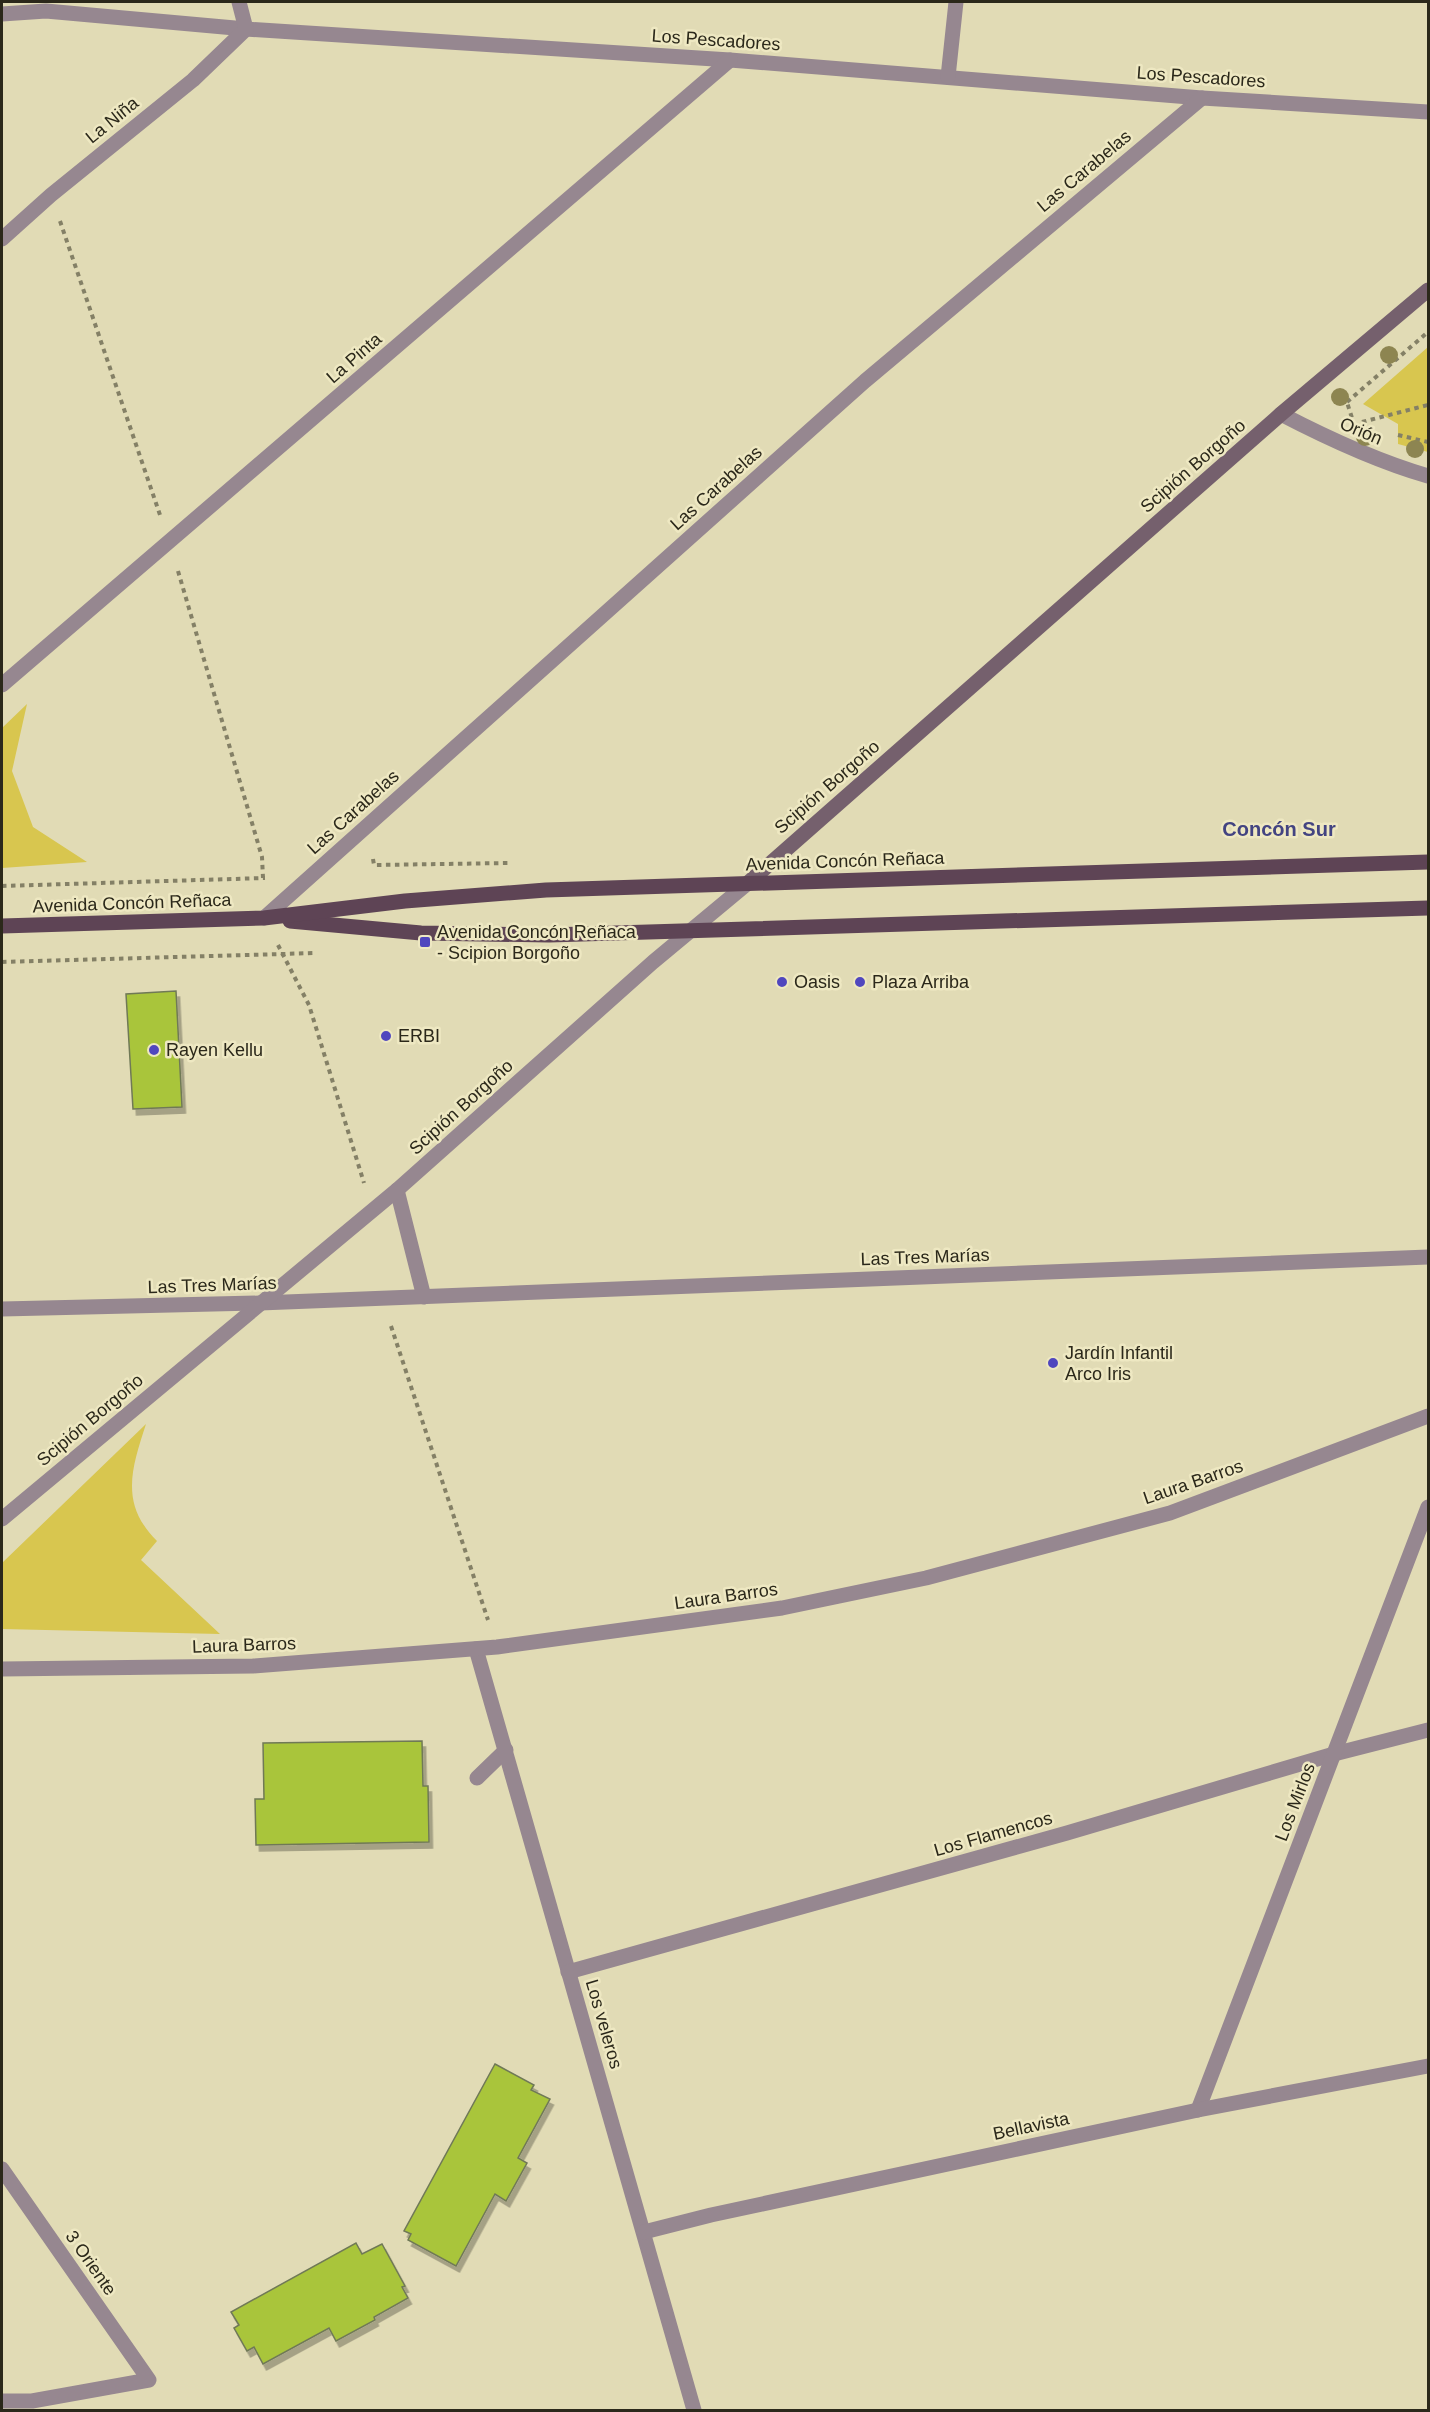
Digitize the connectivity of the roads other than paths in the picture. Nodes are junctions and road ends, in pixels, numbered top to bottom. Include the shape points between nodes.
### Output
1 (239, 2) edge
2 (956, 2) edge
3 (2, 14) edge
4 (246, 29) junction
5 (730, 60) junction
6 (948, 77) junction
7 (1202, 98) junction
8 (1428, 112) edge
9 (2, 239) edge
10 (1428, 290) edge
11 (1281, 414) junction
12 (1428, 476) edge
13 (4, 681) edge
14 (1428, 862) edge
15 (748, 883) junction
16 (1428, 908) edge
17 (264, 918) junction
18 (2, 926) edge
19 (692, 930) junction
20 (397, 1190) junction
21 (1428, 1257) edge
22 (424, 1297) junction
23 (260, 1304) junction
24 (2, 1309) edge
25 (1428, 1416) edge
26 (1428, 1507) edge
27 (2, 1519) edge
28 (476, 1649) junction
29 (2, 1669) edge
30 (1428, 1730) edge
31 (506, 1750) junction
32 (1334, 1754) junction
33 (477, 1778) dead end
34 (568, 1972) junction
35 (1428, 2066) edge
36 (1198, 2110) junction
37 (2, 2169) edge
38 (644, 2232) junction
39 (2, 2401) edge
40 (694, 2410) edge

1 - 4 street
2 - 6 street
3 - 4 street, Los Pescadores via 46,11
4 - 5 street, Los Pescadores
4 - 9 street, La Niña via 193,80
5 - 6 street, Los Pescadores
5 - 13 street, La Pinta via 170,543
6 - 7 street, Los Pescadores
7 - 8 street, Los Pescadores
7 - 17 street, Las Carabelas via 865,381
10 - 11 street, Scipión Borgoño
11 - 12 street, Orión via 1334,442
11 - 15 street, Scipión Borgoño
14 - 15 main road, Avenida Concón Reñaca
15 - 17 main road, Avenida Concón Reñaca via 546,890
15 - 19 street, Scipión Borgoño
16 - 19 main road, Avenida Concón Reñaca
17 - 18 main road, Avenida Concón Reñaca
17 - 19 main road, Avenida Concón Reñaca via 421,933 549,935
19 - 20 street, Scipión Borgoño
20 - 22 street
20 - 23 street, Scipión Borgoño
21 - 22 street, Las Tres Marías
22 - 23 street, Las Tres Marías
23 - 24 street, Las Tres Marías
23 - 27 street, Scipión Borgoño
25 - 28 street, Laura Barros via 1170,1513 926,1578 782,1608
26 - 32 street, Los Mirlos
28 - 29 street, Laura Barros via 253,1666
28 - 31 street, Los veleros
30 - 32 street, Los Flamencos
31 - 33 street
31 - 34 street, Los veleros
32 - 34 street, Los Flamencos
32 - 36 street, Los Mirlos
34 - 38 street, Los veleros
35 - 36 street, Bellavista
36 - 38 street, Bellavista
37 - 39 street, 3 Oriente via 149,2380 32,2401
38 - 40 street, Los veleros

